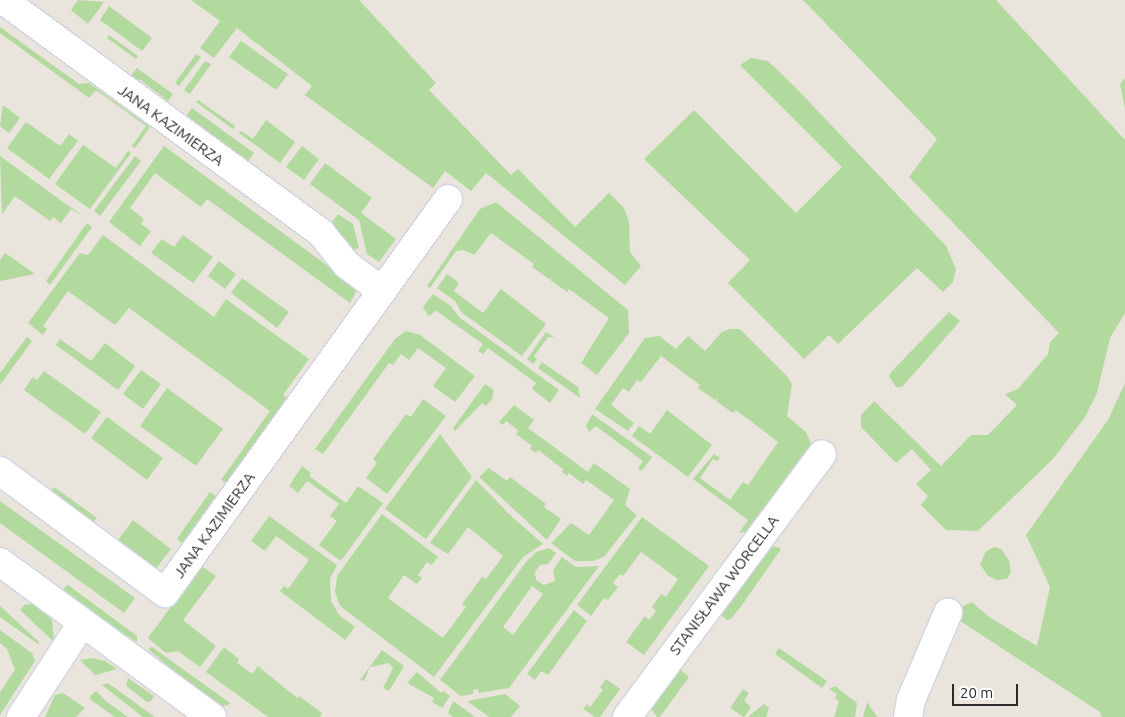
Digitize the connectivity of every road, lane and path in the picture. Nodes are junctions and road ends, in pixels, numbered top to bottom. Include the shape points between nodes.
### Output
1 (3, 0) edge
2 (448, 199) dead end
3 (382, 291) junction
4 (822, 454) dead end
5 (0, 471) edge
6 (0, 562) edge
7 (948, 613) dead end
8 (82, 622) junction
9 (21, 717) edge
10 (212, 717) edge
11 (627, 717) edge
12 (908, 717) edge

1 - 3 street, JANA KAZIMIERZA via 321,233 347,265
2 - 3 street, JANA KAZIMIERZA
3 - 5 street, JANA KAZIMIERZA via 165,593
4 - 11 street, STANISŁAWA WORCELLA
6 - 8 street
7 - 12 street via 911,700
8 - 9 street
8 - 10 street

